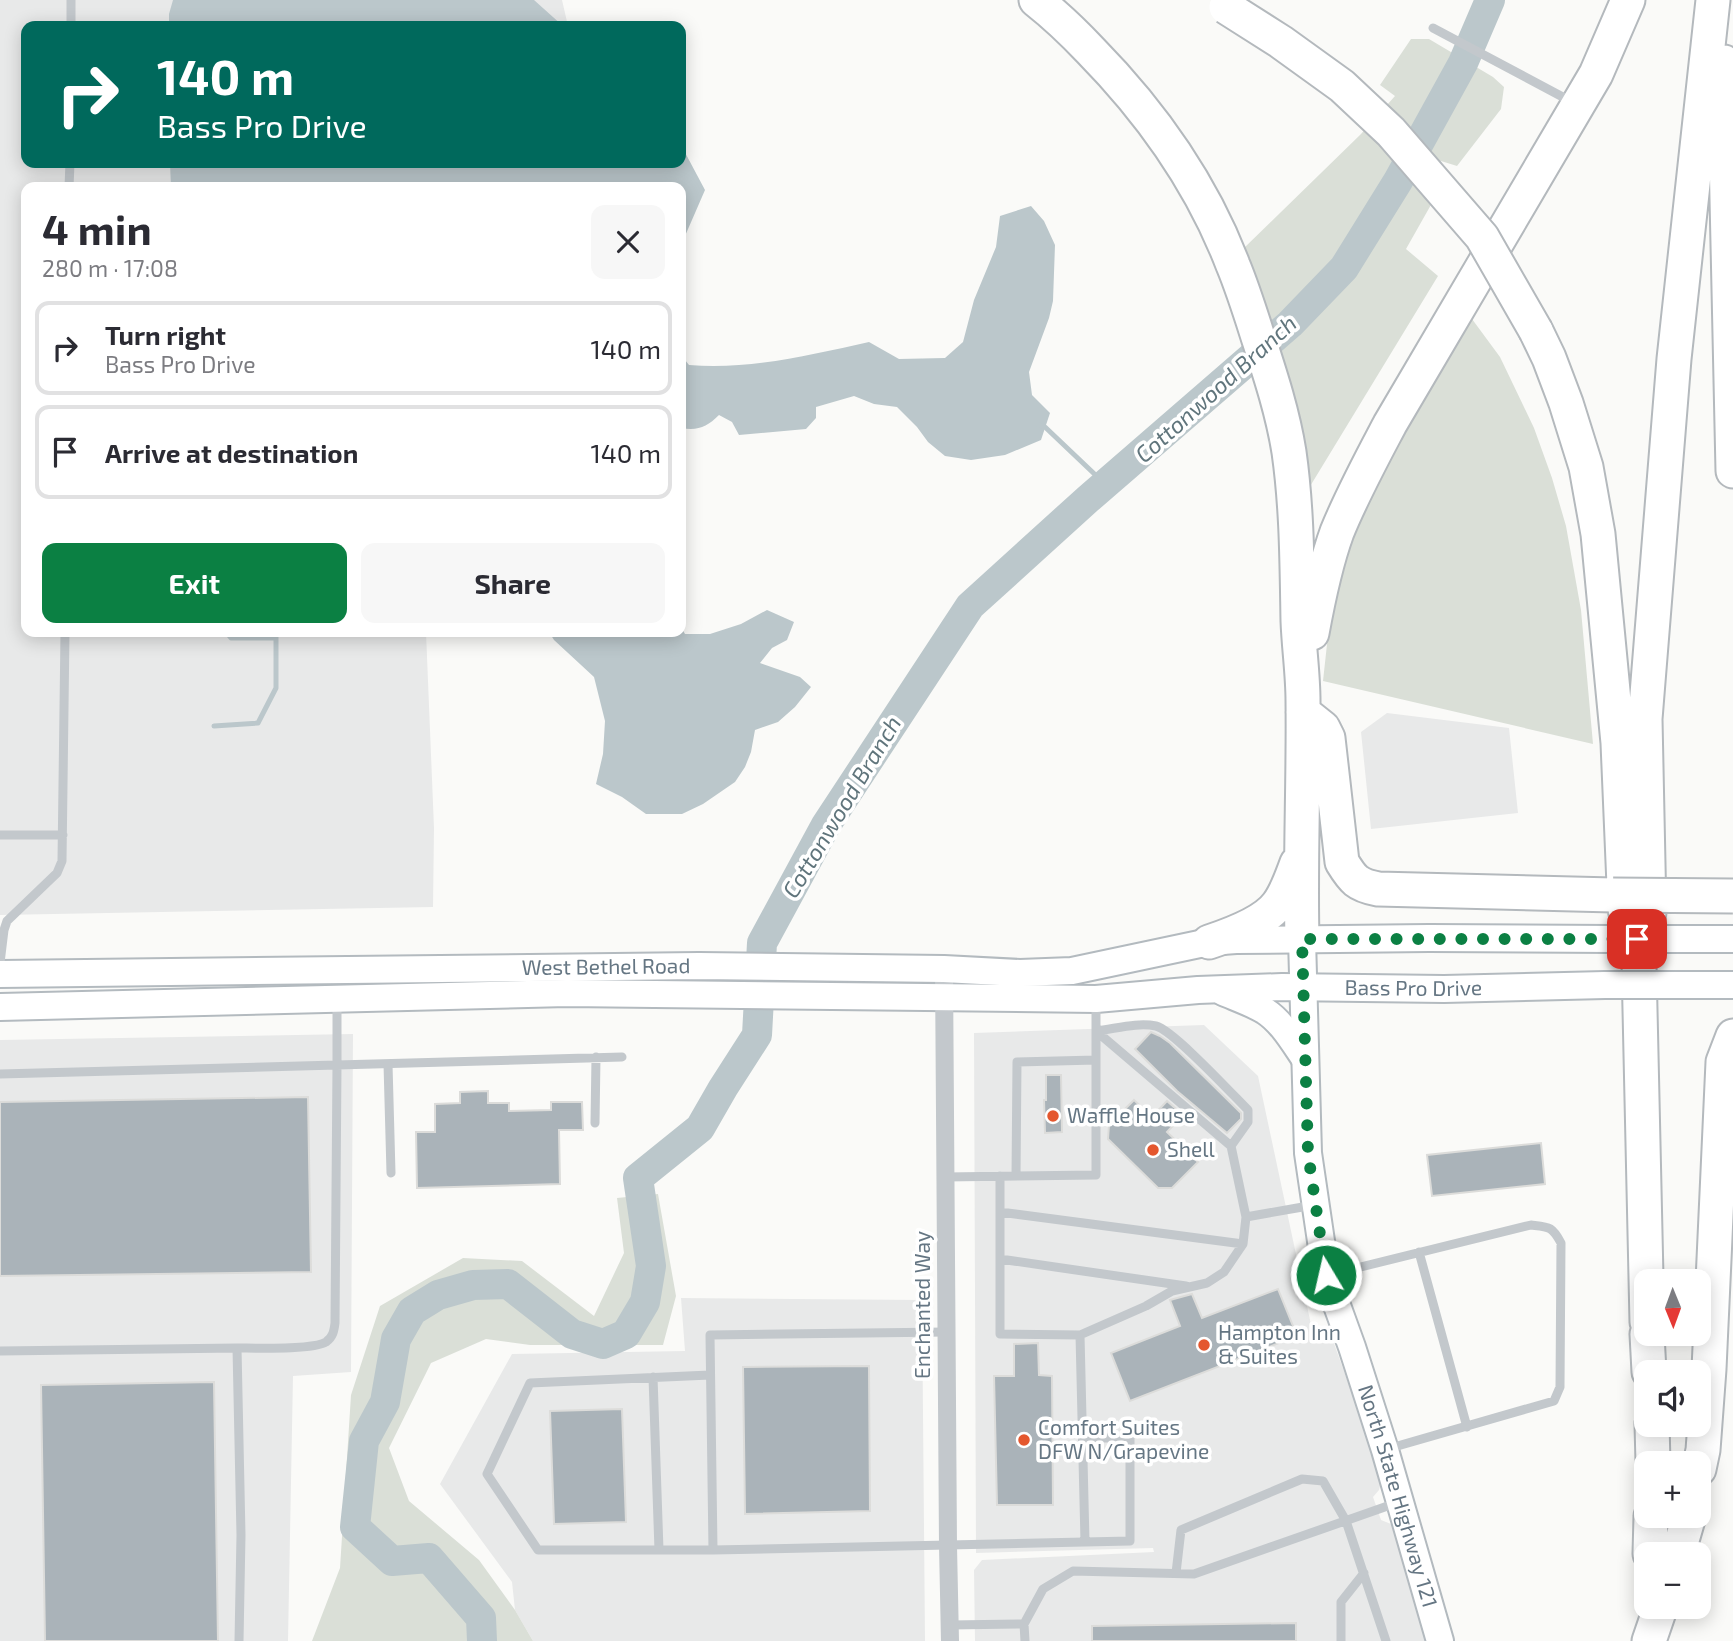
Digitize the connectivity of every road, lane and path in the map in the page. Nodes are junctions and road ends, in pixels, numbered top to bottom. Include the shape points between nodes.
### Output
1 (71, 0) edge
2 (1035, 0) edge
3 (1629, 0) edge
4 (1713, 0) edge
5 (1722, 0) edge
6 (1219, 4) edge
7 (71, 21) edge
8 (1433, 28) dead end
9 (1578, 105) junction
10 (1733, 471) edge
11 (65, 637) edge
12 (1303, 705) junction
13 (0, 835) edge
14 (63, 835) junction
15 (1301, 850) junction
16 (1733, 896) edge
17 (1302, 939) junction
18 (1733, 939) edge
19 (1209, 942) junction
20 (0, 963) edge
21 (1639, 965) junction
22 (944, 969) junction
23 (337, 970) junction
24 (0, 974) edge
25 (1733, 985) edge
26 (1304, 986) junction
27 (1218, 990) junction
28 (944, 998) junction
29 (337, 999) junction
30 (1096, 999) junction
31 (0, 1007) edge
32 (1096, 1031) junction
33 (1733, 1036) edge
34 (596, 1057) junction
35 (622, 1057) dead end
36 (1305, 1059) junction
37 (1096, 1060) junction
38 (388, 1064) junction
39 (337, 1065) junction
40 (0, 1074) edge
41 (595, 1123) dead end
42 (1231, 1146) junction
43 (391, 1173) dead end
44 (1000, 1176) junction
45 (1016, 1176) junction
46 (946, 1177) junction
47 (1315, 1204) junction
48 (1000, 1212) junction
49 (1246, 1217) junction
50 (1243, 1244) junction
51 (1419, 1252) junction
52 (1000, 1259) junction
53 (1646, 1269) edge
54 (1326, 1275) junction
55 (1191, 1287) junction
56 (946, 1332) junction
57 (1080, 1335) junction
58 (237, 1348) junction
59 (0, 1351) edge
60 (710, 1375) junction
61 (653, 1377) junction
62 (1467, 1427) junction
63 (1083, 1438) junction
64 (1385, 1450) junction
65 (1703, 1451) edge
66 (1400, 1502) junction
67 (1346, 1521) junction
68 (1086, 1542) junction
69 (947, 1546) junction
70 (659, 1550) junction
71 (713, 1550) junction
72 (1176, 1573) junction
73 (1364, 1573) junction
74 (1648, 1619) edge
75 (1656, 1619) edge
76 (1024, 1624) junction
77 (950, 1633) edge
78 (239, 1641) edge
79 (1025, 1641) edge
80 (1341, 1641) edge
81 (1386, 1641) edge
82 (1440, 1641) edge
83 (1648, 1641) edge

1 - 7 lane
2 - 12 highway via 1113,73 1147,115 1188,175 1233,264 1282,415 1294,493
3 - 9 highway
4 - 21 highway via 1674,359 1645,719 1649,912
5 - 10 highway
6 - 21 highway, bridge via 1342,86 1391,132 1482,237 1549,358 1586,467 1598,534 1618,743 1625,909
8 - 9 lane
9 - 12 highway via 1361,478 1336,534 1322,583
11 - 14 lane
12 - 15 highway
12 - 16 highway, bridge via 1328,738 1342,862 1362,886
13 - 14 lane
14 - 20 lane via 57,873 7,921
15 - 17 highway
15 - 19 highway via 1276,908 1237,932
17 - 18 main road, bridge
17 - 19 main road
17 - 26 main road, North State Highway 121
19 - 22 main road, West Bethel Road via 1073,971
21 - 53 highway
22 - 23 main road, West Bethel Road
22 - 28 street, Enchanted Way
23 - 24 main road, West Bethel Road
23 - 29 main road
25 - 26 main road, Bass Pro Drive, bridge
26 - 27 main road, Bass Pro Drive
26 - 36 main road, North State Highway 121
27 - 30 main road, Bass Pro Drive
27 - 36 main road via 1265,1012
28 - 29 main road, West Bethel Road via 567,993
28 - 30 main road, West Bethel Road
28 - 46 street, Enchanted Way
29 - 31 main road, West Bethel Road
29 - 39 lane
30 - 32 lane
32 - 37 lane
32 - 42 lane
32 - 42 lane via 1158,1026 1177,1040 1248,1111 1248,1122
33 - 65 highway via 1723,1062
34 - 35 lane
34 - 38 lane
34 - 41 lane
36 - 47 main road, North State Highway 121
37 - 45 lane via 1017,1062
37 - 45 lane via 1096,1175
38 - 39 lane
38 - 43 lane
39 - 40 lane
39 - 58 lane via 333,1335 311,1346
42 - 49 lane
44 - 45 lane
44 - 46 lane
44 - 48 lane
46 - 56 street, Enchanted Way
47 - 49 lane
47 - 54 main road, North State Highway 121
48 - 50 lane
48 - 52 lane
49 - 50 lane
50 - 55 lane via 1224,1272
51 - 54 lane
51 - 62 lane
51 - 62 lane via 1531,1225 1555,1231 1561,1242 1560,1387 1554,1401
52 - 55 lane
52 - 57 lane via 1000,1334
54 - 64 main road, North State Highway 121
55 - 57 lane via 1172,1291
56 - 60 lane via 710,1335
56 - 69 street, Enchanted Way
57 - 63 lane
58 - 59 lane
58 - 78 lane
60 - 61 lane
60 - 71 lane
61 - 70 lane
61 - 70 lane via 530,1383 487,1474 538,1550
62 - 64 lane
63 - 68 lane
63 - 68 lane via 1130,1438 1130,1541
64 - 66 main road, North State Highway 121
66 - 67 lane
66 - 82 main road, North State Highway 121
67 - 72 lane via 1194,1574
67 - 72 lane via 1323,1481 1302,1479 1181,1530
67 - 73 lane
68 - 69 lane
69 - 71 lane
69 - 77 street, Enchanted Way
70 - 71 lane
72 - 76 lane via 1073,1571 1043,1589
73 - 80 lane via 1341,1602
73 - 81 lane
74 - 83 highway
75 - 83 highway
76 - 77 lane
76 - 79 lane

